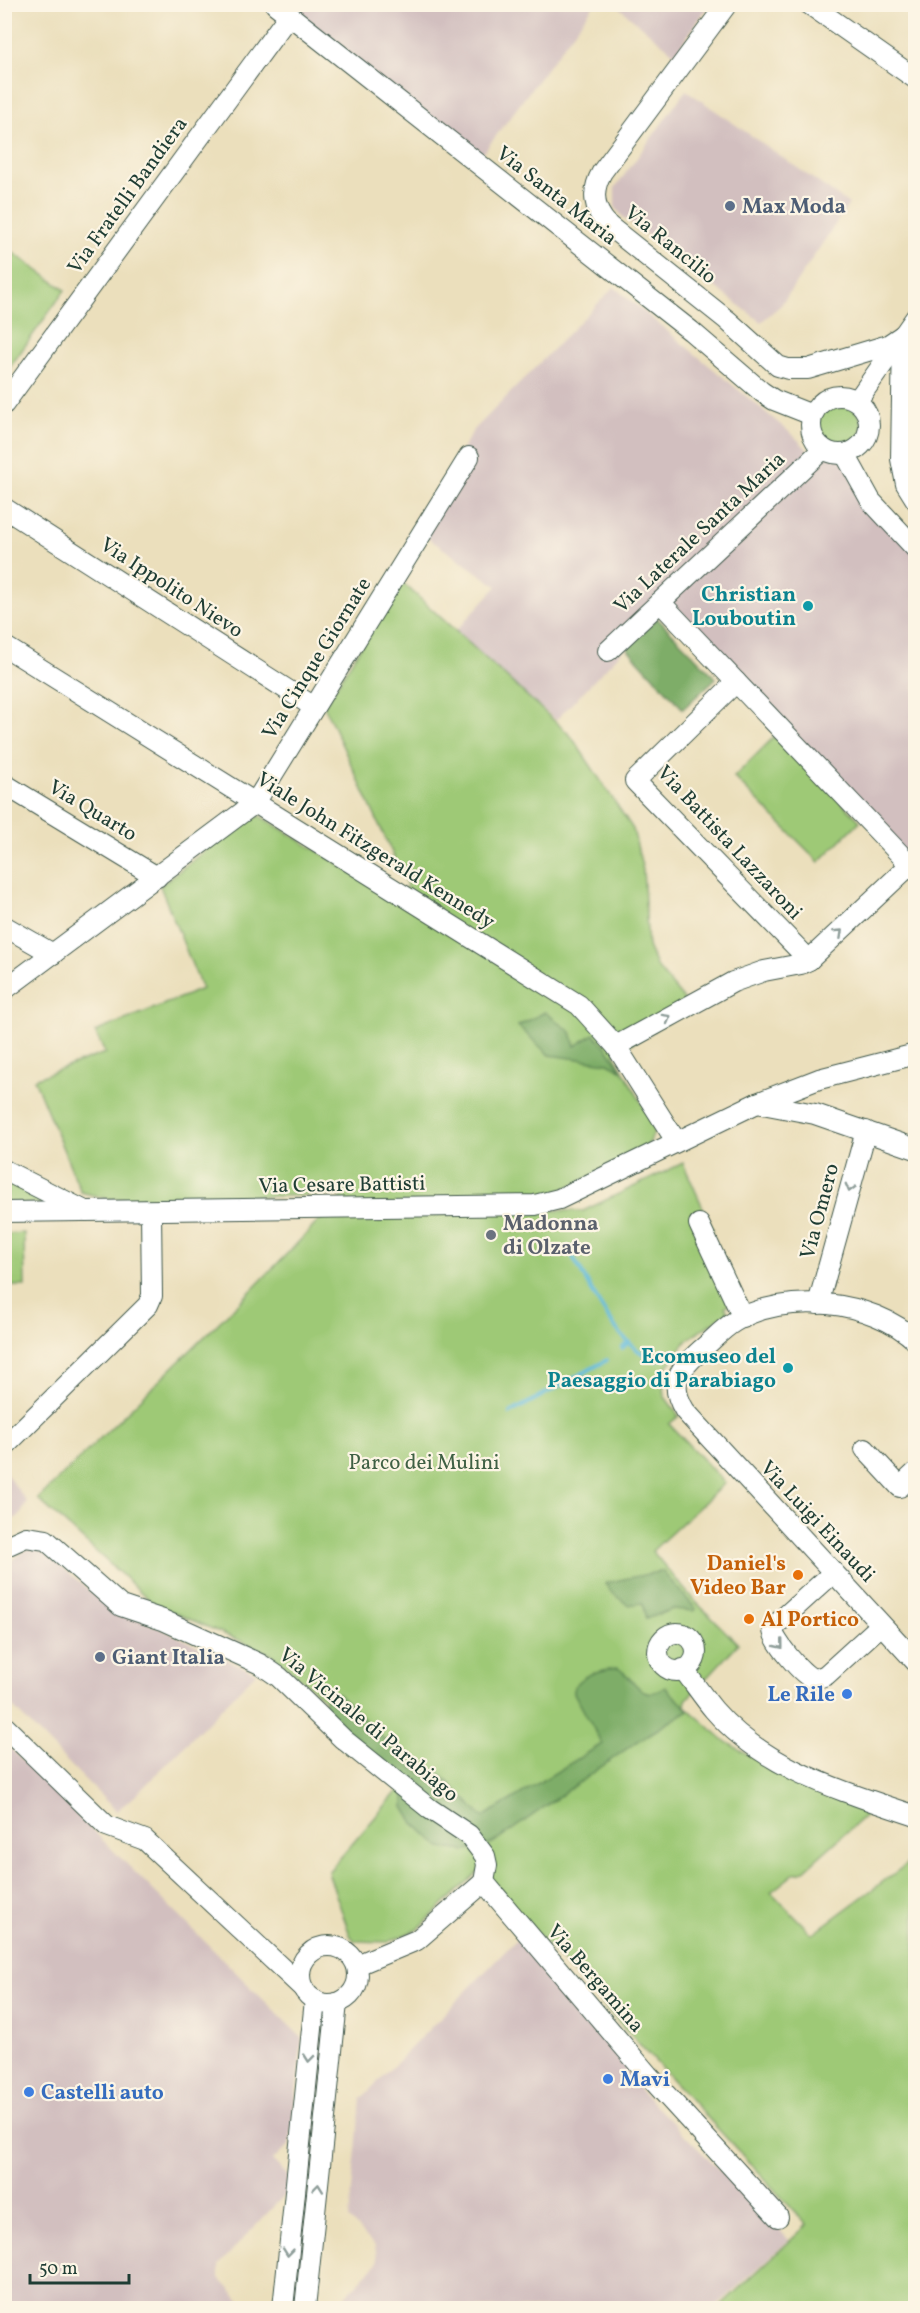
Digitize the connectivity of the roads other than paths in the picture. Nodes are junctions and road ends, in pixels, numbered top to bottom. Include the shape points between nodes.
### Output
1 (727, 4) edge
2 (809, 4) edge
3 (282, 10) edge
4 (915, 79) edge
5 (915, 317) edge
6 (903, 335) junction
7 (857, 401) junction
8 (4, 404) edge
9 (812, 415) junction
10 (823, 449) junction
11 (845, 454) junction
12 (469, 457) dead end
13 (915, 500) edge
14 (4, 508) edge
15 (915, 549) edge
16 (660, 602) junction
17 (4, 646) edge
18 (608, 651) dead end
19 (736, 682) junction
20 (314, 707) junction
21 (4, 784) edge
22 (255, 803) junction
23 (913, 868) edge
24 (157, 877) junction
25 (4, 926) edge
26 (54, 954) junction
27 (809, 960) junction
28 (4, 990) edge
29 (616, 1046) junction
30 (915, 1054) edge
31 (757, 1103) junction
32 (866, 1131) junction
33 (676, 1141) junction
34 (915, 1149) edge
35 (4, 1170) edge
36 (85, 1211) junction
37 (151, 1211) junction
38 (4, 1212) edge
39 (699, 1224) dead end
40 (818, 1304) junction
41 (743, 1318) junction
42 (913, 1332) edge
43 (4, 1447) edge
44 (865, 1449) dead end
45 (915, 1472) edge
46 (4, 1547) edge
47 (833, 1573) junction
48 (881, 1625) junction
49 (915, 1662) edge
50 (684, 1669) dead end
51 (4, 1726) edge
52 (915, 1816) edge
53 (484, 1882) junction
54 (357, 1965) junction
55 (309, 1994) junction
56 (337, 2003) junction
57 (778, 2217) dead end
58 (283, 2308) edge
59 (305, 2308) edge

1 - 6 street, Via Rancilio via 602,172 594,192 599,214 778,366 808,369 888,345
2 - 4 street
3 - 8 street, Via Fratelli Bandiera
3 - 9 street, Via Santa Maria via 691,331 762,392
5 - 6 street
6 - 7 street
6 - 13 street via 901,459 906,484
7 - 9 street via 835,396 821,402
7 - 11 street via 867,412 868,435 859,447
9 - 10 street via 813,438
10 - 11 street
10 - 16 street, Via Laterale Santa Maria
11 - 15 street via 871,501
12 - 20 street, Via Cinque Giornate
14 - 20 street, Via Ippolito Nievo
16 - 18 street, Via Laterale Santa Maria
16 - 19 street
17 - 22 street, Viale John Fitzgerald Kennedy
19 - 23 street
19 - 27 street, Via Battista Lazzaroni via 635,781
20 - 22 street, Via Cinque Giornate
21 - 24 street, Via Quarto
22 - 24 street, Via Cinque Giornate
22 - 29 street, Viale John Fitzgerald Kennedy via 579,1005
27 -> 23 street
24 - 26 street, Via Cinque Giornate
25 - 26 street
26 - 28 street, Via Cinque Giornate
29 -> 27 street via 733,982
29 - 33 street, Viale John Fitzgerald Kennedy
30 - 31 street, Via Cesare Battisti via 819,1079
31 - 32 street via 815,1114
31 - 33 street, Via Cesare Battisti
32 - 34 street
32 -> 40 street, Via Omero
33 - 37 street, Via Cesare Battisti via 559,1199 535,1205
35 - 36 street, Via Cesare Battisti
36 - 37 street, Via Cesare Battisti
36 - 38 street
37 - 43 street via 152,1296 148,1305
39 - 41 street
40 - 41 street via 786,1305
40 - 42 street via 864,1311
41 - 47 street, Via Luigi Einaudi via 733,1322 682,1367 676,1389 679,1402
44 - 45 street via 900,1487
46 - 53 street, Via Vicinale di Parabiago via 26,1538 46,1540 121,1606 163,1620 260,1664 279,1677 343,1739 469,1835 485,1856
47 - 48 street, Via Luigi Einaudi
47 -> 48 street via 773,1630 776,1641 808,1676 826,1675
48 - 49 street, Via Luigi Einaudi
50 - 52 street via 715,1711 760,1750 814,1780
51 - 55 street via 107,1826 145,1839
53 - 54 street via 417,1940
53 - 57 street, Via Bergamina via 648,2075
54 - 55 street via 345,1950 318,1948 301,1967 300,1977
54 - 56 street via 356,1986
55 - 56 street via 327,2004
55 -> 58 street
59 -> 56 street

